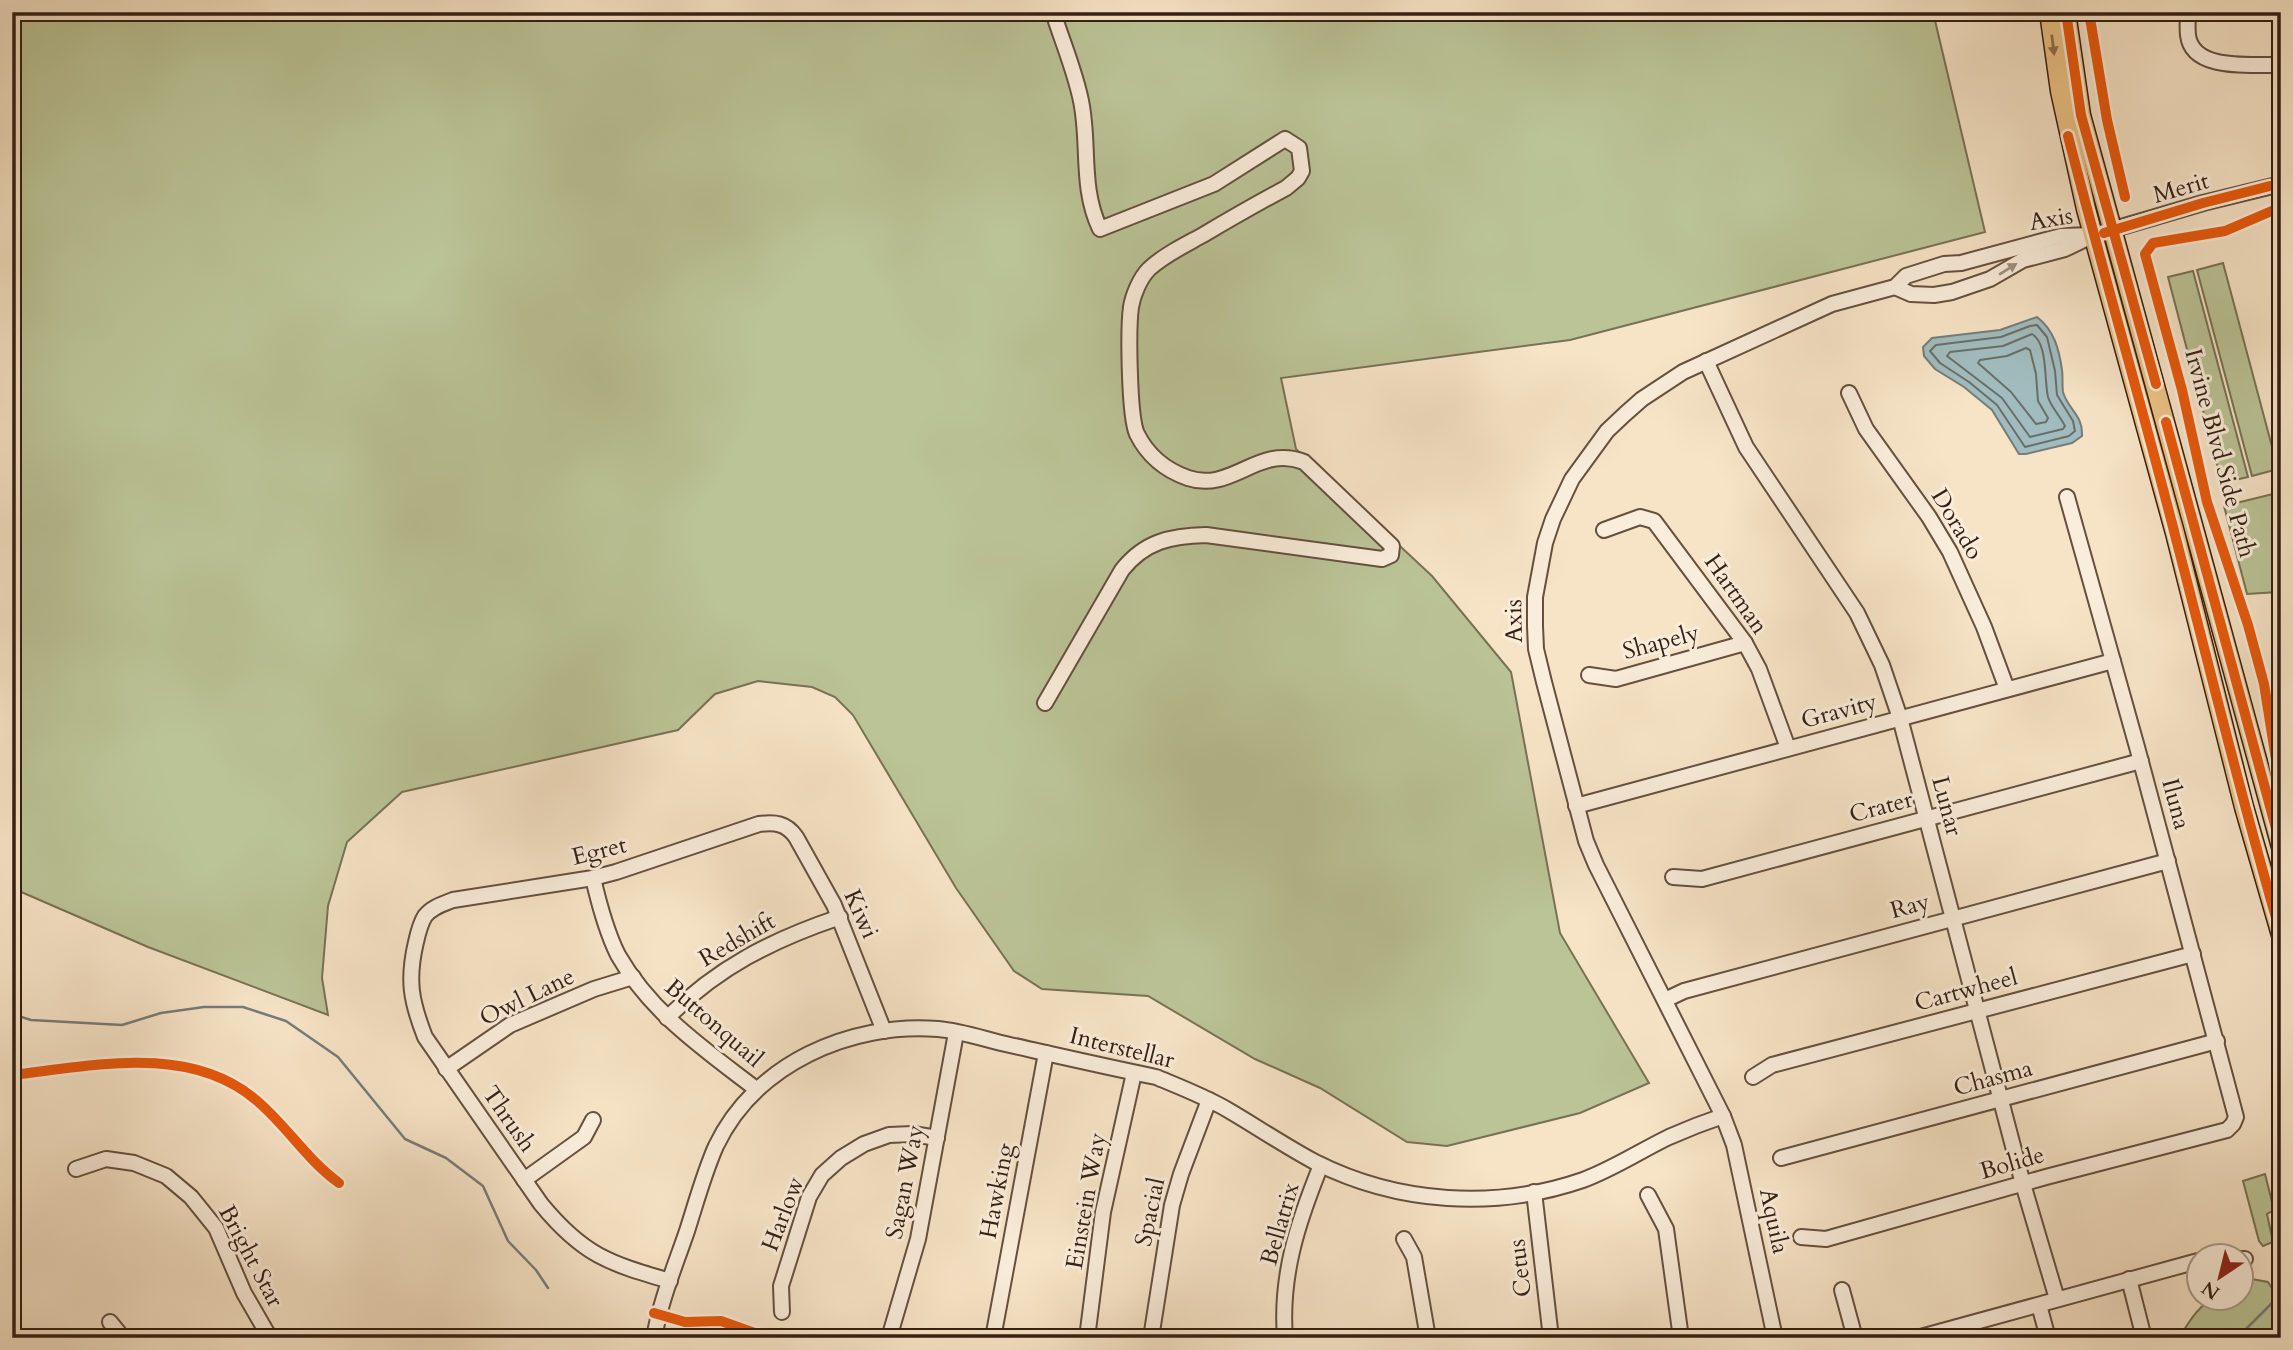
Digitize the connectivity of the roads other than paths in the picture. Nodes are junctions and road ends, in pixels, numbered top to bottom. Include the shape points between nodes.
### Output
1 (1054, 12) edge
2 (2049, 12) edge
3 (2066, 12) edge
4 (2188, 12) edge
5 (2281, 65) edge
6 (2281, 184) edge
7 (2113, 230) junction
8 (2094, 235) junction
9 (1961, 263) junction
10 (1895, 287) junction
11 (1966, 288) junction
12 (1706, 361) junction
13 (1849, 393) dead end
14 (2067, 497) dead end
15 (1604, 530) dead end
16 (1745, 643) junction
17 (2113, 660) junction
18 (1589, 675) dead end
19 (2007, 689) junction
20 (1045, 704) dead end
21 (1900, 718) junction
22 (1788, 748) junction
23 (2141, 761) junction
24 (1576, 806) junction
25 (1927, 819) junction
26 (781, 824) joint
27 (2281, 846) edge
28 (2168, 861) junction
29 (1673, 877) dead end
30 (593, 878) junction
31 (426, 915) joint
32 (839, 917) junction
33 (1953, 918) junction
34 (2281, 934) edge
35 (2193, 954) junction
36 (633, 977) junction
37 (1665, 1000) junction
38 (1977, 1010) junction
39 (667, 1018) junction
40 (884, 1031) junction
41 (956, 1033) junction
42 (2217, 1041) junction
43 (1046, 1053) junction
44 (446, 1069) junction
45 (1134, 1073) junction
46 (1753, 1077) dead end
47 (756, 1089) junction
48 (2001, 1099) junction
49 (1209, 1100) junction
50 (1723, 1116) junction
51 (593, 1120) dead end
52 (2233, 1125) joint
53 (937, 1138) junction
54 (1781, 1158) dead end
55 (1321, 1165) junction
56 (76, 1169) dead end
57 (524, 1180) junction
58 (2023, 1184) junction
59 (1534, 1192) junction
60 (1648, 1195) dead end
61 (1801, 1237) dead end
62 (1404, 1239) dead end
63 (2184, 1265) edge
64 (2129, 1279) junction
65 (670, 1281) junction
66 (1842, 1290) dead end
67 (2057, 1299) junction
68 (2039, 1305) junction
69 (782, 1312) dead end
70 (110, 1322) dead end
71 (1951, 1333) edge
72 (122, 1338) edge
73 (270, 1338) edge
74 (654, 1338) edge
75 (889, 1338) edge
76 (993, 1338) edge
77 (1087, 1338) edge
78 (1151, 1338) edge
79 (1285, 1338) edge
80 (1428, 1338) edge
81 (1551, 1338) edge
82 (1681, 1338) edge
83 (1775, 1338) edge
84 (1855, 1338) edge
85 (1917, 1338) edge
86 (2048, 1338) edge
87 (2144, 1338) edge

1 - 20 street via 1081,101 1086,181 1100,229 1213,184 1285,139 1301,153 1302,170 1286,188 1170,253 1140,282 1131,307 1132,414 1149,454 1167,468 1207,481 1277,457 1304,462 1392,546 1391,555 1381,559 1206,535 1178,536 1144,549 1122,569
2 -> 8 main road via 2068,136
3 - 7 main road via 2081,114
4 - 5 street via 2188,37 2200,57 2229,64
6 - 7 street, Merit
7 - 8 street, Merit
7 - 27 main road
8 - 9 street, Axis via 2061,236
11 -> 8 street, Axis via 2023,260 2065,249
8 - 34 main road
9 - 10 street, Axis via 1906,276
9 - 11 street
10 - 11 street, Axis via 1906,293 1934,295
10 - 12 street, Axis via 1832,304
12 - 21 street, Lunar via 1746,447 1857,613
12 - 24 street, Axis via 1642,399 1606,431 1563,496 1545,543 1535,597 1536,649
13 - 19 street, Dorado via 1866,429 1950,552
14 - 17 street, Iluna
15 - 16 street, Hartman via 1640,517 1654,521
16 - 18 street, Shapely via 1616,678
16 - 22 street, Hartman
17 - 19 street, Gravity
17 - 23 street, Iluna
19 - 21 street, Gravity
21 - 22 street, Gravity
21 - 25 street, Lunar
22 - 24 street, Gravity
23 - 25 street, Crater
23 - 28 street, Iluna
24 - 37 street, Axis via 1596,865
25 - 29 street, Crater via 1702,879
25 - 33 street, Lunar
26 - 30 street, Egret via 760,824
26 - 32 street, Kiwi via 796,836
28 - 33 street, Ray
28 - 35 street, Iluna
30 - 31 street, Egret via 453,900
30 - 36 street, Buttonquail via 607,929
31 - 44 street, Thrush via 419,928 409,983 425,1037
32 - 39 street, Redshift via 796,932 732,965
32 - 40 street, Kiwi
33 - 37 street, Ray
33 - 38 street, Lunar
35 - 38 street, Cartwheel
35 - 42 street, Iluna
36 - 39 street, Buttonquail
36 - 44 street, Owl Lane via 510,1025
37 - 50 street, Axis
38 - 46 street, Cartwheel via 1772,1065
38 - 48 street, Lunar
39 - 47 street, Buttonquail
40 - 41 street, Interstellar via 916,1028
40 - 47 street, Interstellar via 805,1055
41 - 43 street, Interstellar
41 - 53 street, Sagan Way
42 - 48 street, Chasma
42 - 52 street, Iluna via 2236,1117
43 - 45 street, Interstellar
43 - 76 street, Hawking
44 - 57 street, Thrush
45 - 49 street, Interstellar via 1156,1077
45 - 77 street, Einstein Way via 1104,1212
47 - 65 street, Interstellar via 716,1146
48 - 54 street, Chasma
48 - 58 street, Lunar
49 - 55 street, Interstellar
49 - 78 street, Spacial via 1172,1205
50 - 59 street, Interstellar via 1584,1180
50 - 83 street, Aquila via 1734,1145
51 - 57 street via 584,1137
52 - 58 street, Bolide
53 - 69 street, Harlow via 888,1135 864,1144 822,1175 809,1197 781,1286
53 - 75 street, Sagan Way via 918,1239
55 - 59 street, Interstellar via 1377,1186 1429,1197 1493,1198
55 - 79 street, Bellatrix via 1289,1256
56 - 73 street, Bright Star via 106,1159 134,1163 166,1176 191,1196 216,1228 244,1293
57 - 65 street, Thrush via 561,1228 587,1250 618,1266
58 - 61 street, Bolide via 1826,1239
58 - 67 street, Lunar
59 - 81 street, Cetus
60 - 82 street via 1666,1229
62 - 80 street via 1413,1257
63 - 64 street
64 - 67 street
64 - 87 street
65 - 74 street, Interstellar
66 - 84 street
67 - 68 street
68 - 71 street
68 - 86 street
70 - 72 street
71 - 85 street

